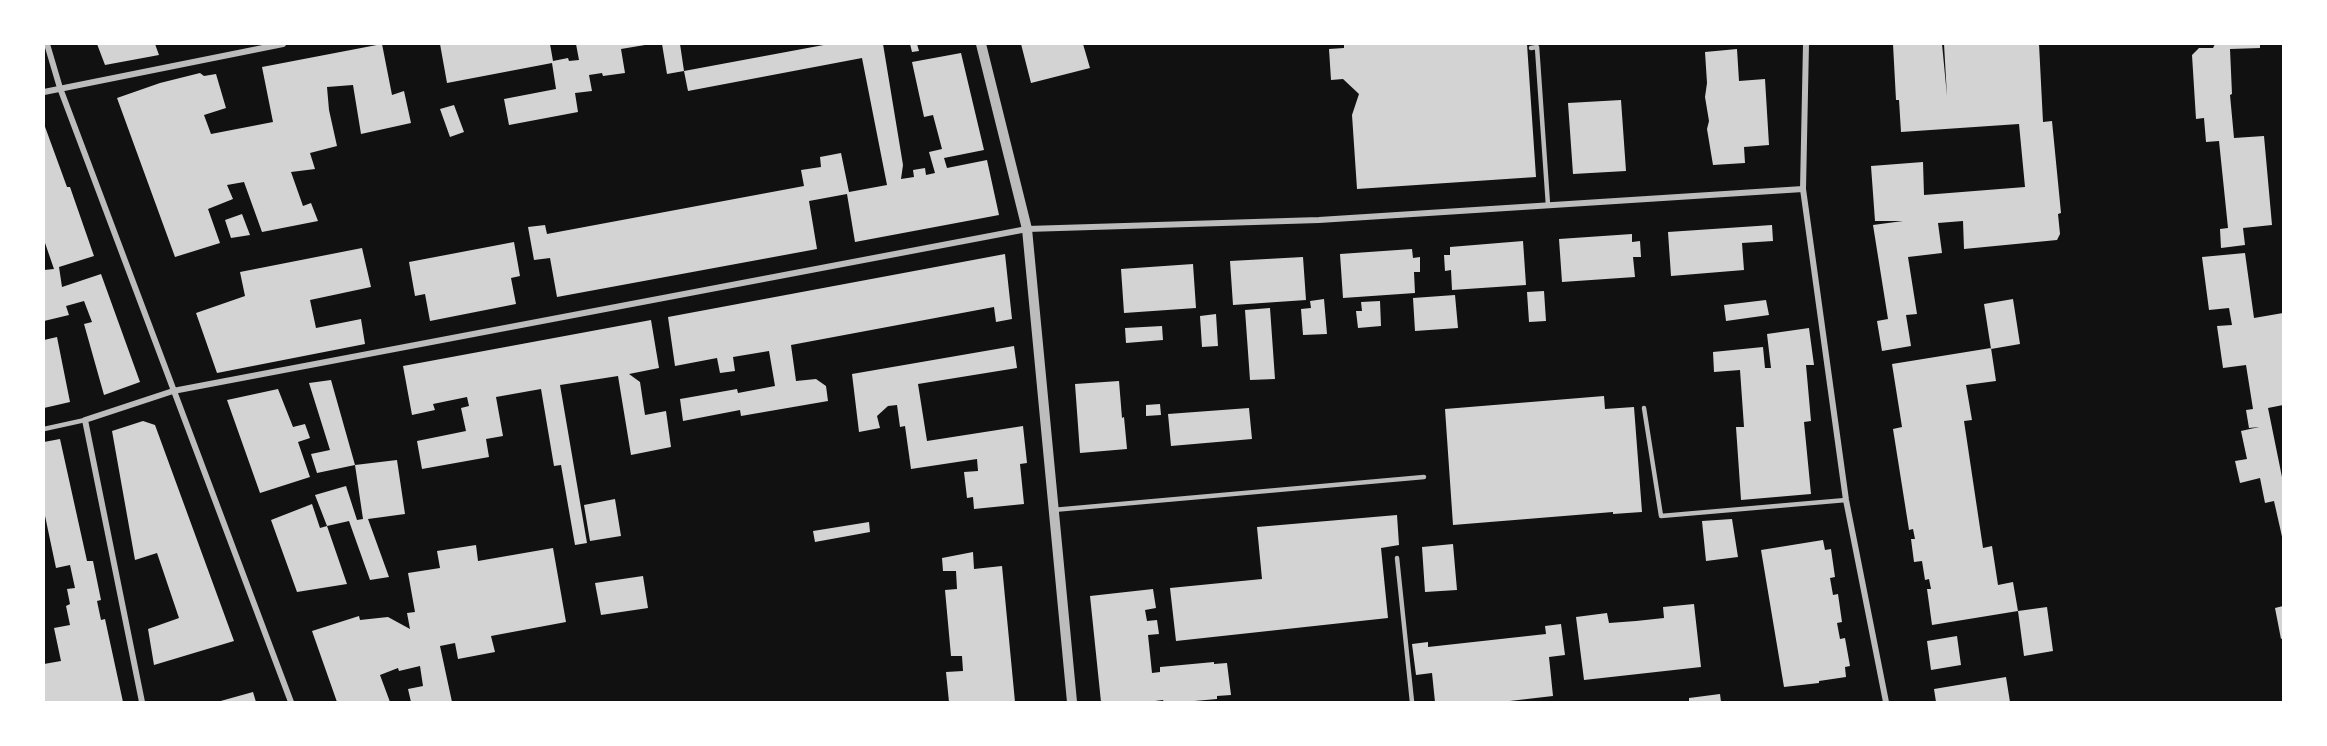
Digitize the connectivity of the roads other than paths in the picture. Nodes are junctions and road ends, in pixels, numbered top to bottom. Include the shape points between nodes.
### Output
1 (47, 44) edge
2 (283, 44) edge
3 (981, 44) edge
4 (1806, 44) edge
5 (1531, 48) dead end
6 (60, 88) junction
7 (44, 92) edge
8 (1803, 189) junction
9 (1548, 205) junction
10 (1027, 230) junction
11 (173, 391) junction
12 (1644, 408) dead end
13 (85, 420) junction
14 (44, 429) edge
15 (1424, 477) dead end
16 (1846, 500) junction
17 (1053, 510) junction
18 (1397, 558) dead end
19 (142, 702) edge
20 (291, 702) edge
21 (1072, 702) edge
22 (1412, 702) edge
23 (1886, 702) edge

1 - 6 street
2 - 6 street
3 - 10 street
4 - 8 street
5 - 9 lane via 1537,47
6 - 7 street
6 - 11 street
8 - 9 street
8 - 16 street
9 - 10 street via 1319,220
10 - 11 street
10 - 17 street
11 - 13 street
11 - 20 street
12 - 16 lane via 1661,516
13 - 14 lane
13 - 19 street
15 - 17 lane
16 - 23 street
17 - 21 street
18 - 22 lane

